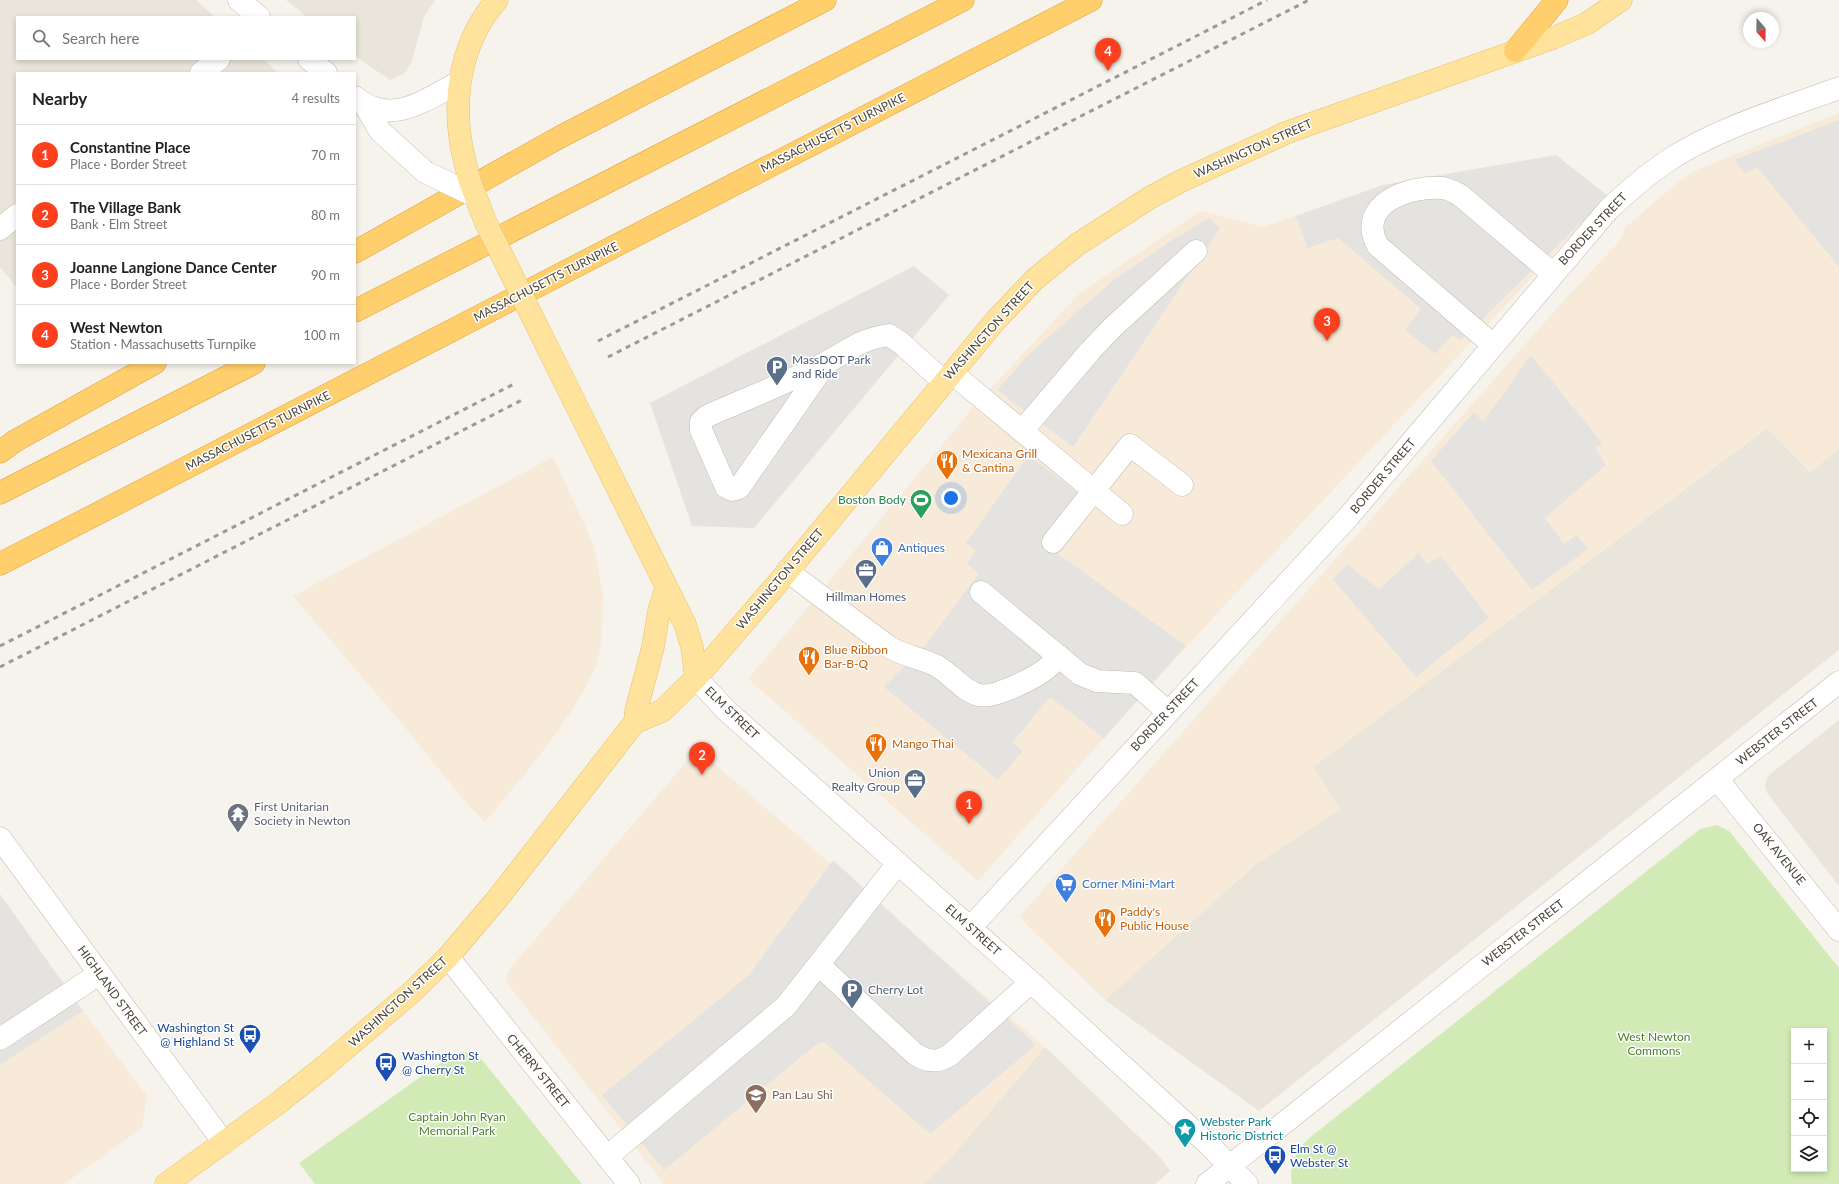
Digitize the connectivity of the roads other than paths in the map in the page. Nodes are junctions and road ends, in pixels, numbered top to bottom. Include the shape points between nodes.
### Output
1 (239, 0) edge
2 (497, 0) edge
3 (825, 0) edge
4 (963, 0) edge
5 (1091, 0) edge
6 (1557, 0) edge
7 (1621, 0) edge
8 (258, 16) edge
9 (1515, 51) junction
10 (218, 60) edge
11 (310, 60) edge
12 (202, 72) edge
13 (325, 72) edge
14 (459, 82) junction
15 (1839, 88) edge
16 (359, 101) edge
17 (475, 196) junction
18 (16, 217) edge
19 (0, 229) edge
20 (356, 251) edge
21 (1196, 251) dead end
22 (1553, 274) junction
23 (356, 310) edge
24 (1493, 345) junction
25 (826, 363) junction
26 (153, 364) edge
27 (252, 364) edge
28 (948, 377) junction
29 (1022, 431) junction
30 (0, 452) edge
31 (1182, 485) dead end
32 (1094, 490) junction
33 (0, 493) edge
34 (1122, 514) dead end
35 (1053, 542) dead end
36 (0, 564) edge
37 (787, 571) junction
38 (666, 588) junction
39 (981, 592) dead end
40 (1059, 656) junction
41 (696, 678) junction
42 (1839, 682) edge
43 (1168, 712) junction
44 (634, 722) junction
45 (1717, 779) junction
46 (0, 838) edge
47 (898, 863) junction
48 (970, 928) junction
49 (1839, 930) edge
50 (448, 956) junction
51 (819, 965) junction
52 (99, 974) junction
53 (1031, 982) junction
54 (0, 1039) edge
55 (224, 1143) junction
56 (607, 1157) junction
57 (1230, 1166) junction
58 (166, 1184) edge
59 (629, 1184) edge
60 (1207, 1184) edge
61 (1247, 1184) edge

1 - 8 street
2 - 14 main road via 476,30
3 - 20 highway via 560,138
4 - 23 highway
5 - 36 highway, MASSACHUSETTS TURNPIKE
6 - 9 highway
7 - 9 main road, WASHINGTON STREET via 1586,24
9 - 28 main road, WASHINGTON STREET via 1272,138 1151,197 1078,244 1035,279
10 - 12 street
11 - 13 street
14 - 16 street via 410,108 391,111 373,108
14 - 17 main road, bridge via 458,119 462,149
15 - 22 street, BORDER STREET via 1726,131 1667,161 1608,210
16 - 17 street, bridge via 380,131 425,172
17 - 38 main road, bridge via 490,232
18 - 19 street
21 - 29 street via 1091,350
22 - 24 street, BORDER STREET
22 - 24 street via 1452,191 1434,188 1418,190 1394,197 1379,208 1372,221 1374,239 1378,246
24 - 43 street, BORDER STREET via 1349,516
25 - 25 street via 707,416 701,422 701,430 726,487 732,490 739,488
25 - 28 street via 848,348 870,338 889,335
26 - 30 highway via 15,441
27 - 33 highway
28 - 29 street
28 - 37 main road, WASHINGTON STREET
29 - 32 street
31 - 32 street via 1130,445
32 - 34 street
32 - 35 street
37 - 40 street via 888,647 936,665 971,692 980,695 997,693 1037,674
37 - 41 main road, WASHINGTON STREET
38 - 41 main road via 689,636
38 - 44 main road, WASHINGTON STREET
39 - 40 street
40 - 43 street via 1088,678 1097,681 1135,683
41 - 44 main road, WASHINGTON STREET via 662,711
41 - 47 street, ELM STREET via 727,711
42 - 45 street, WEBSTER STREET
43 - 48 street, BORDER STREET
44 - 50 main road, WASHINGTON STREET via 498,898
45 - 49 street, OAK AVENUE
45 - 57 street, WEBSTER STREET
46 - 52 street, HIGHLAND STREET
47 - 48 street, ELM STREET
47 - 51 street
48 - 53 street, ELM STREET
50 - 55 main road, WASHINGTON STREET via 404,1000 345,1050
50 - 56 street, CHERRY STREET
51 - 53 street via 915,1054 932,1061 950,1055
51 - 56 street via 786,1006
52 - 54 street
52 - 55 street, HIGHLAND STREET
53 - 57 street, ELM STREET
55 - 58 main road, WASHINGTON STREET
56 - 59 street, CHERRY STREET
57 - 60 street, WEBSTER STREET
57 - 61 street, ELM STREET

